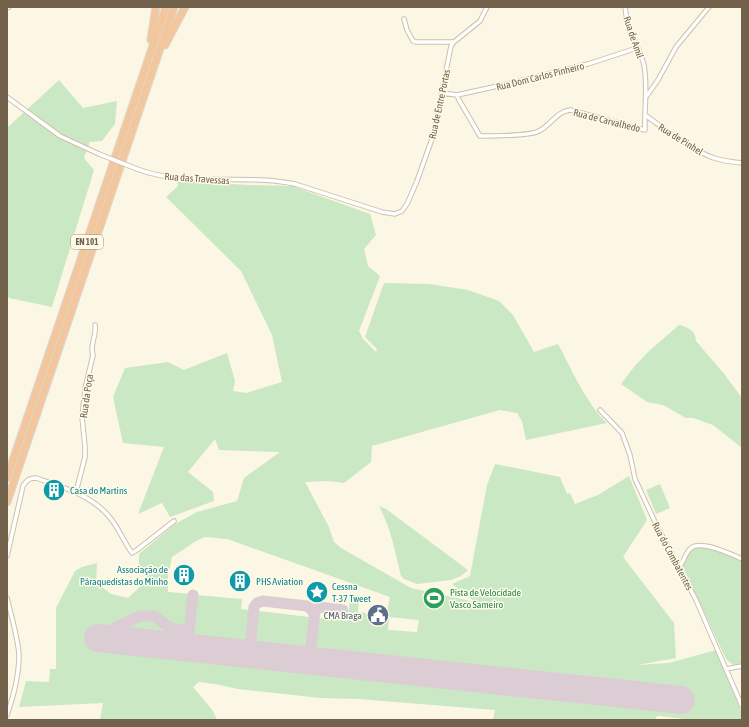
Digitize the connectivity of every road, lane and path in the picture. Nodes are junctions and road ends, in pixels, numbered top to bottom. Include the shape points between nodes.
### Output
1 (156, 7) edge
2 (166, 7) edge
3 (174, 7) edge
4 (185, 7) edge
5 (487, 7) edge
6 (625, 7) edge
7 (709, 7) edge
8 (404, 19) dead end
9 (454, 42) junction
10 (637, 48) junction
11 (442, 93) junction
12 (457, 95) junction
13 (646, 97) junction
14 (7, 98) edge
15 (138, 112) junction
16 (644, 116) junction
17 (128, 120) junction
18 (645, 130) joint
19 (742, 163) edge
20 (402, 211) joint
21 (95, 325) dead end
22 (600, 410) dead end
23 (7, 478) edge
24 (76, 492) junction
25 (7, 502) edge
26 (174, 521) dead end
27 (7, 556) edge
28 (742, 559) edge
29 (679, 567) junction
30 (7, 598) edge
31 (742, 666) edge
32 (726, 669) junction
33 (742, 706) edge
34 (7, 715) edge

1 - 17 highway via 153,34 129,108
2 - 17 highway, EN 101
3 - 15 highway, EN 101
4 - 15 highway via 166,42 144,103
5 - 9 street via 480,21
6 - 10 street, Rua de Amil
7 - 13 street via 676,47
8 - 9 street via 413,41
9 - 11 street, Rua de Entre Portas via 449,53
10 - 12 street, Rua Dom Carlos Pinheiro via 588,64
10 - 13 street, Rua de Amil via 644,67
11 - 12 street, Rua Dom Carlos Pinheiro
11 - 20 street, Rua de Entre Portas via 433,136 417,181
12 - 18 street, Rua de Carvalhedo via 480,136 538,131 559,114 570,110
13 - 16 street, Rua de Amil
14 - 20 street, Rua das Travessas, bridge via 60,136 99,154 162,176 282,181 382,212 395,214
15 - 25 highway, EN 101
16 - 18 street, Rua de Amil
16 - 19 street, Rua de Pinhel via 700,152 726,162
17 - 23 highway, EN 101
21 - 24 street, Rua da Poça via 91,350 93,356 85,389 82,417 84,457
22 - 29 street, Rua do Combatentes via 622,433 635,479
24 - 26 street via 94,502 110,517 132,553
24 - 27 street via 36,478 27,480 23,486
28 - 29 street via 721,550 698,545 691,548
29 - 32 street, Rua do Combatentes
30 - 34 street via 18,659 15,690
31 - 32 street
32 - 33 street, Rua do Combatentes

